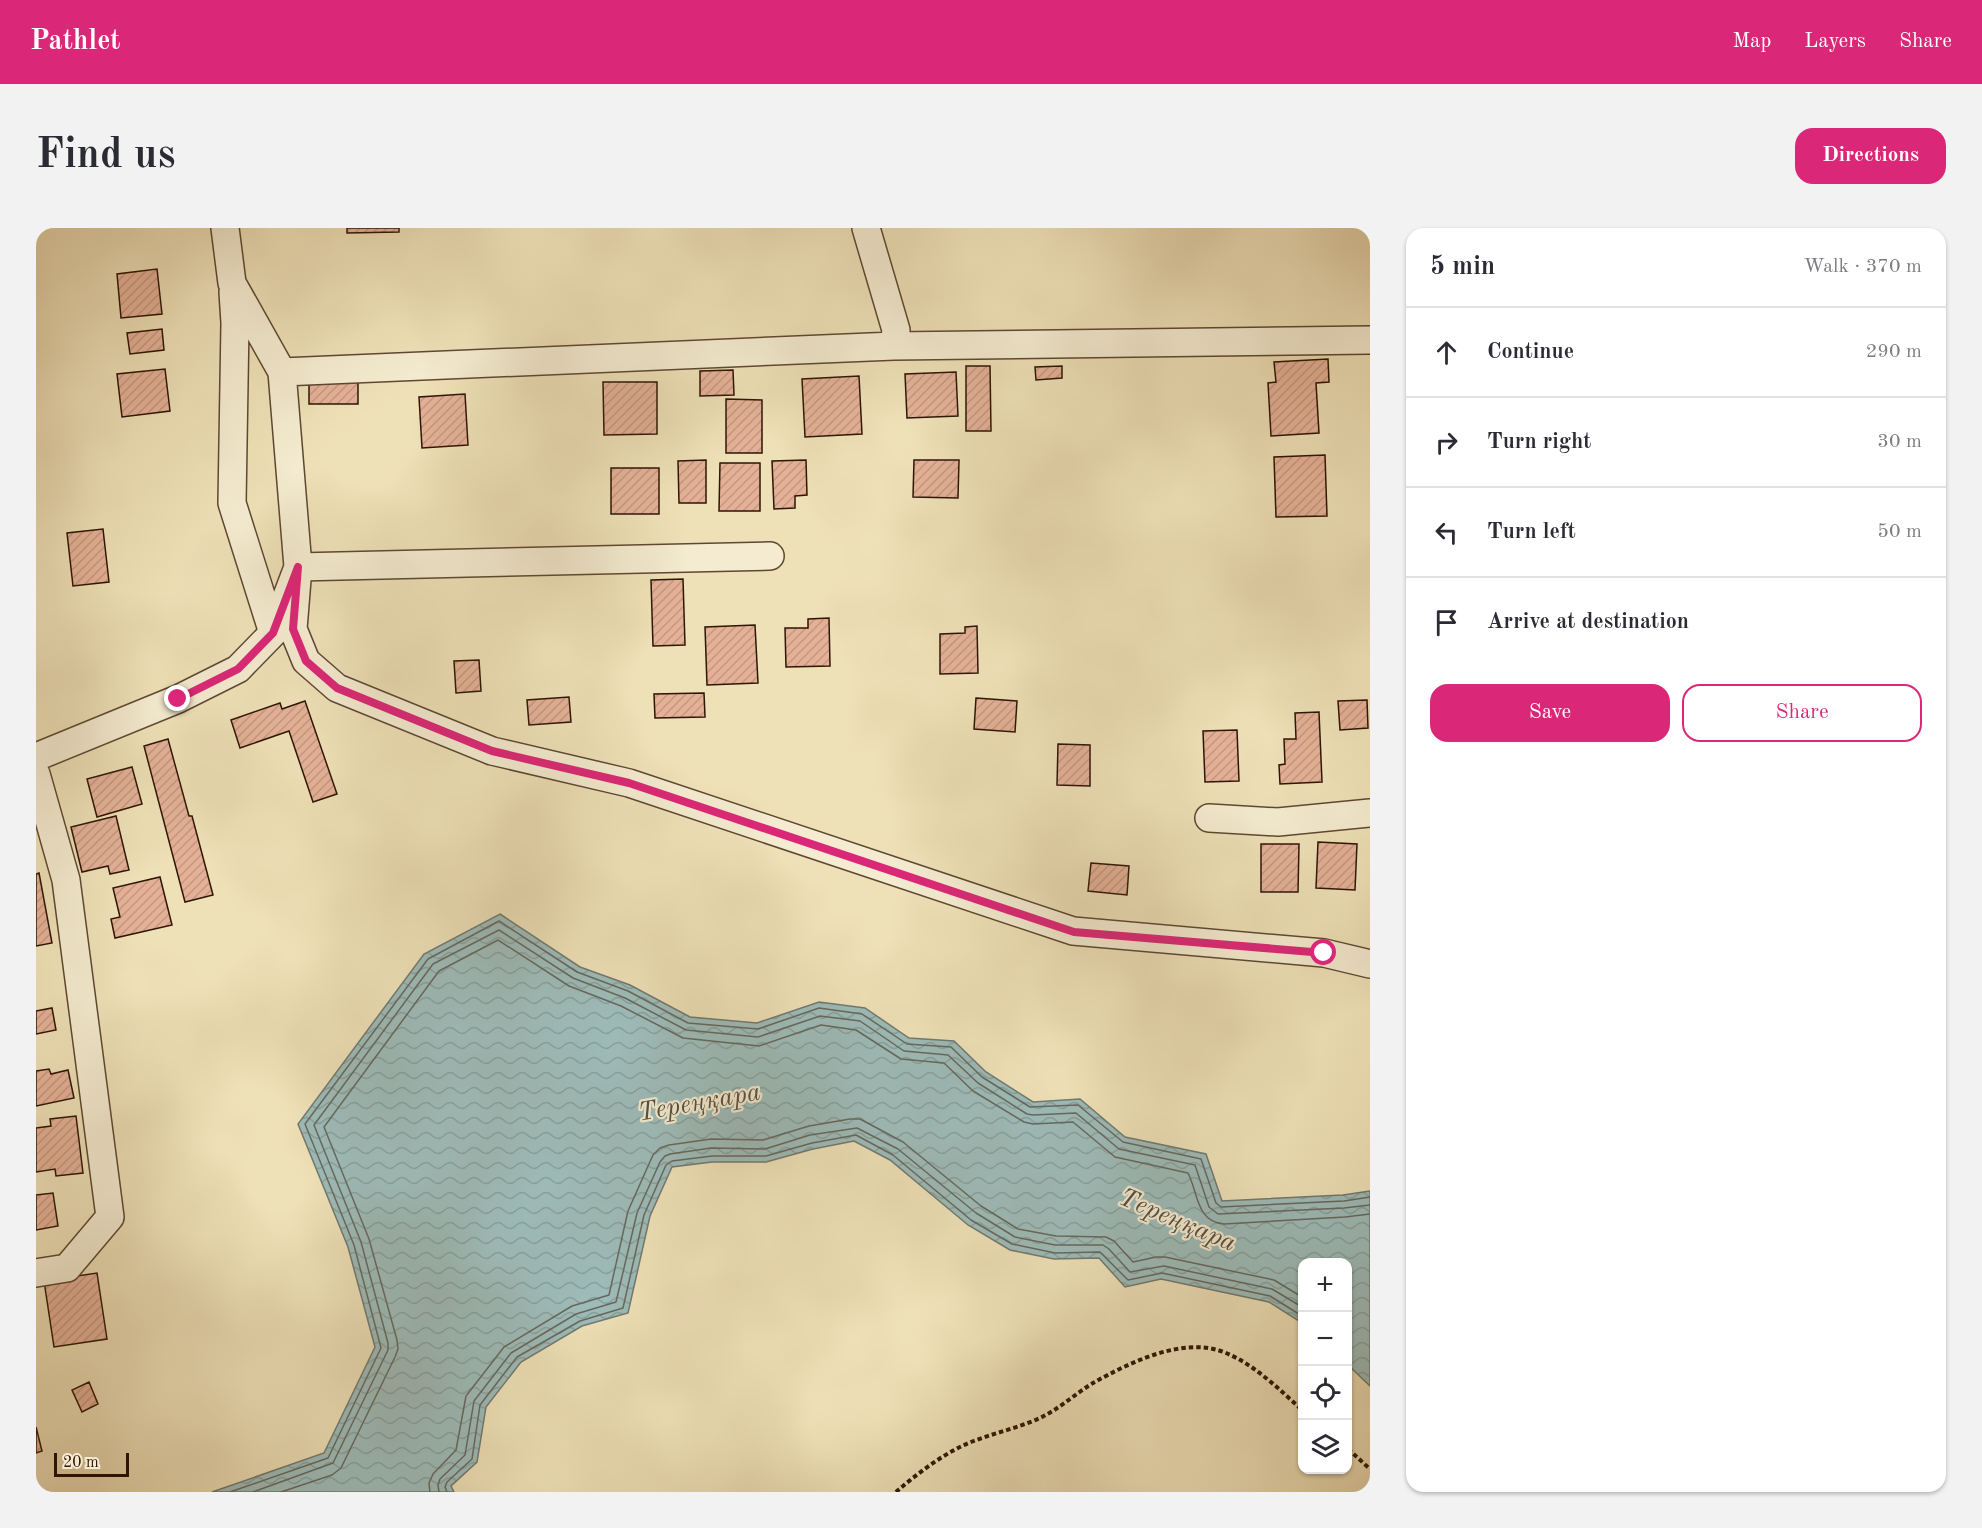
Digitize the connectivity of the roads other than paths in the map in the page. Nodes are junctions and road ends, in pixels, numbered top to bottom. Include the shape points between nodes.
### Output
1 (225, 228) edge
2 (866, 228) edge
3 (232, 284) junction
4 (1370, 340) edge
5 (894, 346) junction
6 (282, 372) junction
7 (770, 556) dead end
8 (298, 567) junction
9 (273, 633) junction
10 (36, 757) edge
11 (36, 774) edge
12 (1370, 813) edge
13 (1209, 818) dead end
14 (1370, 964) edge
15 (36, 1273) edge

1 - 3 street
2 - 5 street via 896,330
3 - 6 street
3 - 9 street via 232,503
4 - 5 street
5 - 6 street
6 - 8 street
7 - 8 street
8 - 9 street
8 - 14 street via 293,629 306,661 337,688 492,751 629,783 1074,932 1324,953
9 - 10 street via 238,669 178,699
11 - 15 street via 66,880 110,1217 67,1268
12 - 13 street via 1278,822

